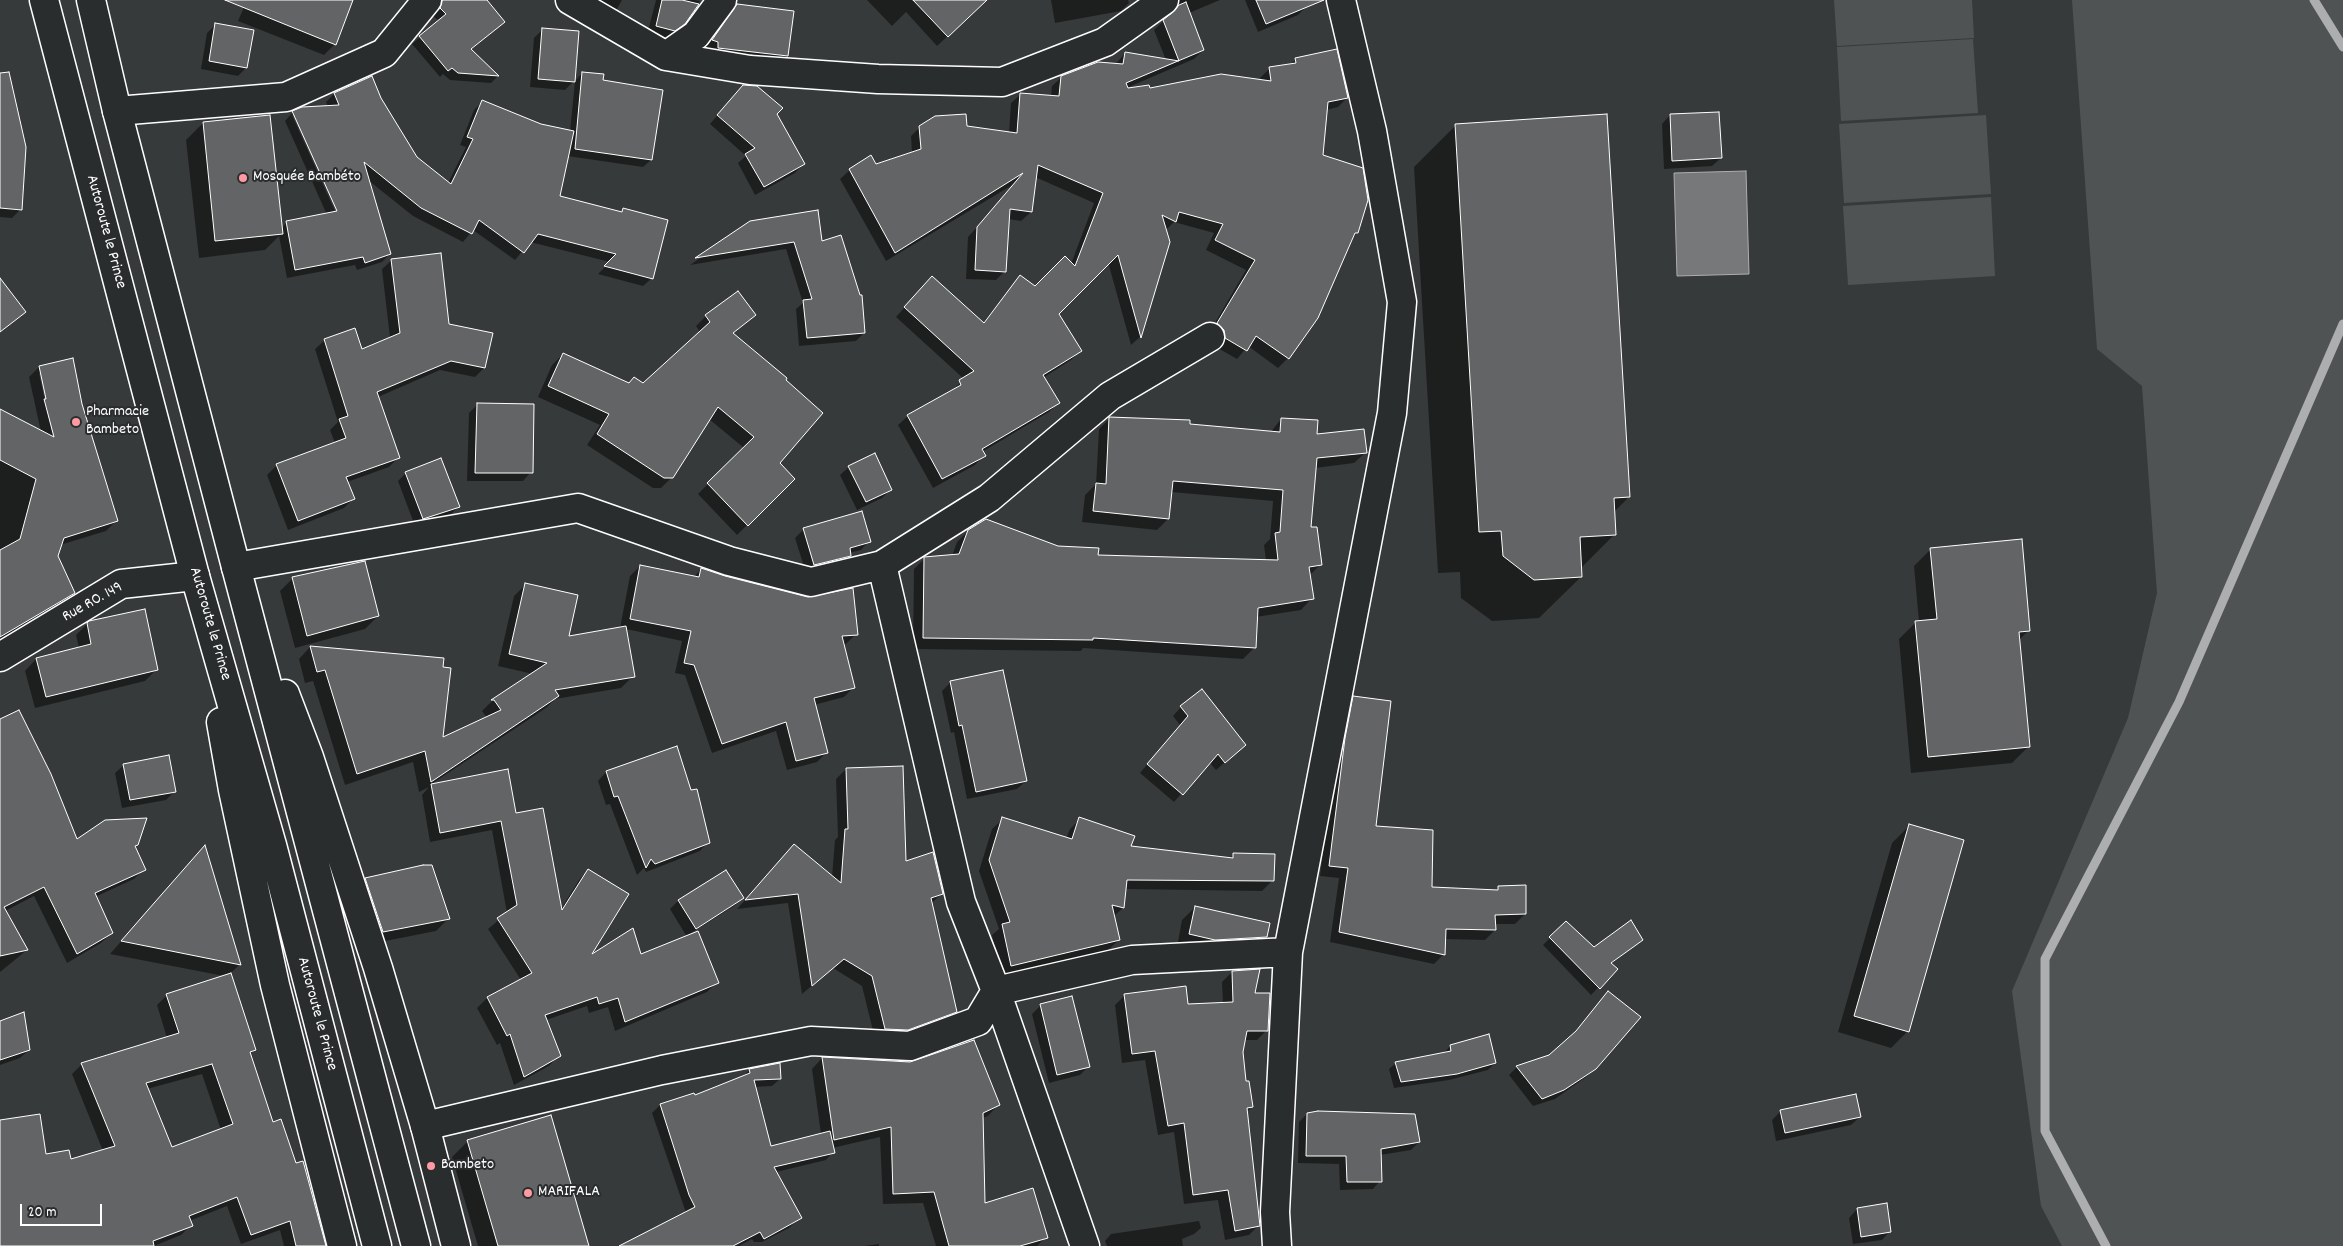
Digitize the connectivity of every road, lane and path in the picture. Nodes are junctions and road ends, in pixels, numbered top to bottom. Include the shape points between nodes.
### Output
1 (44, 0) edge
2 (91, 0) edge
3 (428, 0) edge
4 (570, 0) edge
5 (722, 0) edge
6 (1164, 0) edge
7 (1342, 0) edge
8 (666, 56) junction
9 (117, 111) junction
10 (1210, 337) dead end
11 (882, 565) junction
12 (236, 567) junction
13 (195, 576) junction
14 (0, 657) edge
15 (1288, 952) junction
16 (996, 991) junction
17 (425, 1126) junction
18 (342, 1246) edge
19 (377, 1246) edge
20 (416, 1246) edge
21 (456, 1246) edge
22 (1085, 1246) edge
23 (1277, 1246) edge

1 - 13 street, Autoroute le Prince
2 - 9 street
3 - 9 street via 384,53 286,97
4 - 8 street
5 - 8 street via 696,36
6 - 8 street via 1104,42 1002,82 878,79 770,71
7 - 15 street via 1372,131 1402,302 1392,413
9 - 12 street
10 - 11 street via 1110,396 989,498
11 - 12 street via 811,582 729,561 578,508
11 - 16 street via 961,902
12 - 17 street via 309,757 378,968
12 - 20 street
13 - 14 street, Rue RO. 149 via 121,584
13 - 18 street via 233,790 275,985
13 - 19 street, Autoroute le Prince via 272,845
15 - 16 street via 1132,960
15 - 23 street via 1275,1212
16 - 17 street via 978,1021 910,1046 811,1041 662,1070
16 - 22 street
17 - 21 street

